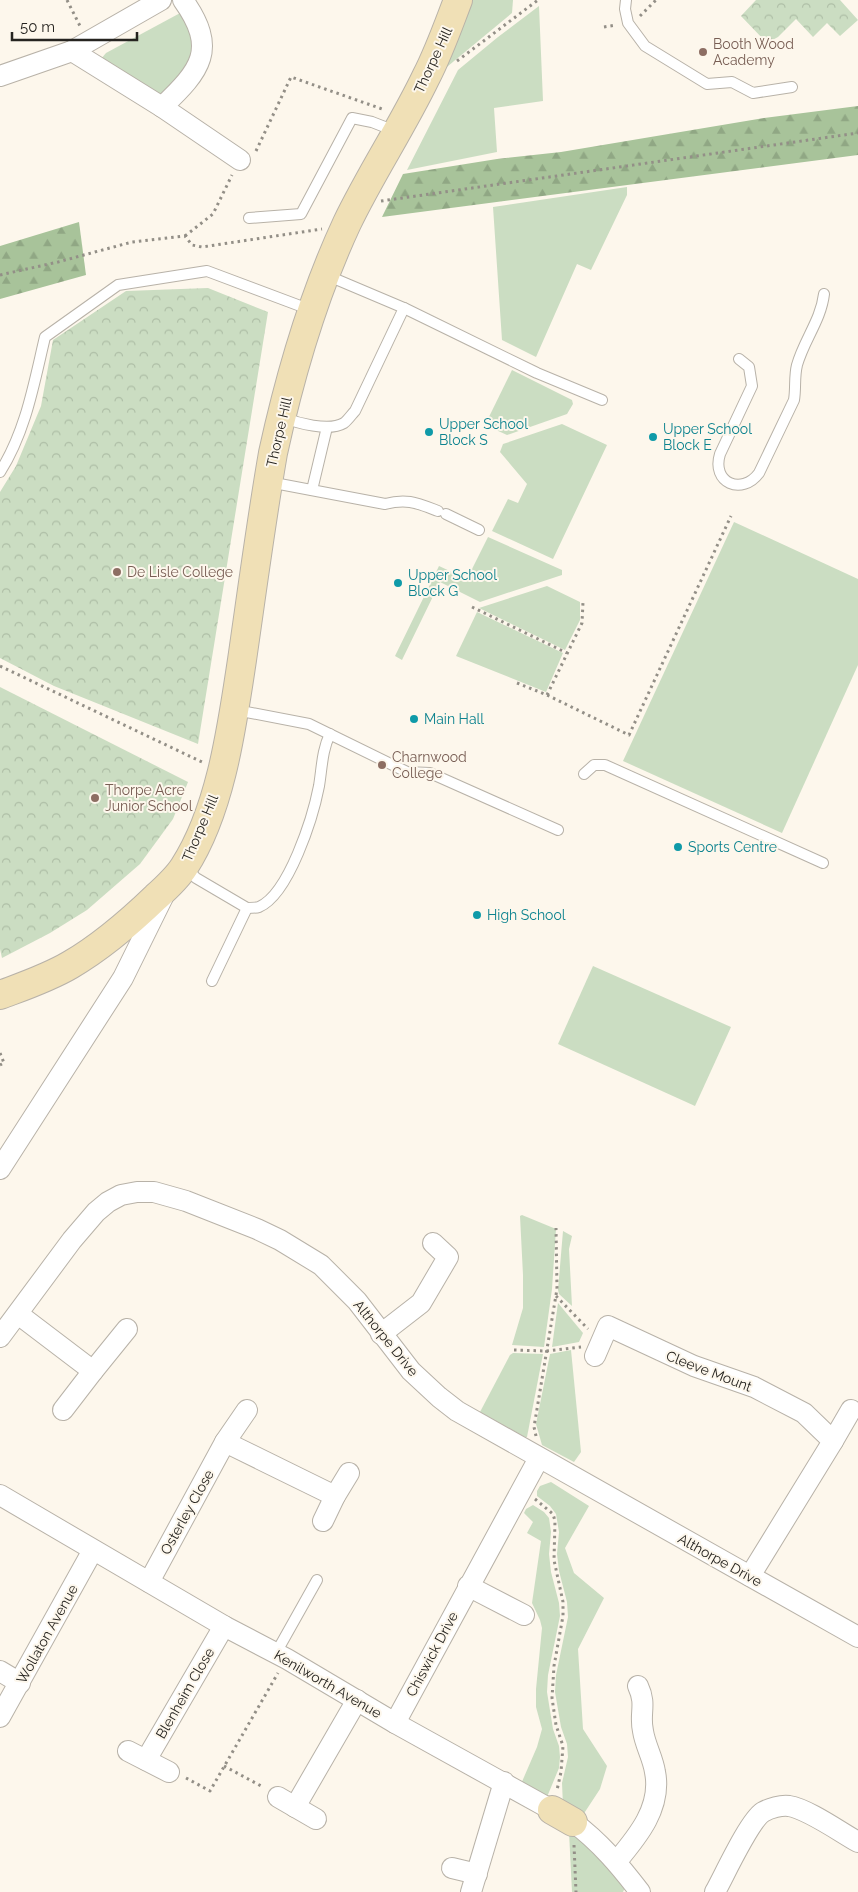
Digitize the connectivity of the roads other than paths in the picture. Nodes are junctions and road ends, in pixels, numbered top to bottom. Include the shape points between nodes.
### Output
1 (161, 0) edge
2 (183, 0) edge
3 (458, 0) edge
4 (626, 0) edge
5 (80, 47) junction
6 (0, 76) edge
7 (792, 87) dead end
8 (162, 107) junction
9 (401, 124) junction
10 (240, 160) road end
11 (249, 218) dead end
12 (326, 275) junction
13 (824, 294) dead end
14 (404, 308) junction
15 (312, 311) junction
16 (739, 358) dead end
17 (602, 400) dead end
18 (281, 417) junction
19 (327, 427) junction
20 (0, 472) edge
21 (268, 482) junction
22 (312, 490) junction
23 (479, 530) dead end
24 (234, 709) junction
25 (330, 734) junction
26 (584, 774) dead end
27 (558, 830) dead end
28 (823, 863) dead end
29 (177, 875) junction
30 (247, 908) junction
31 (118, 931) junction
32 (123, 978) junction
33 (212, 981) dead end
34 (0, 995) edge
35 (0, 1168) edge
36 (433, 1243) dead end
37 (18, 1314) junction
38 (127, 1329) dead end
39 (381, 1334) junction
40 (0, 1337) edge
41 (590, 1351) road end
42 (93, 1371) junction
43 (63, 1410) dead end
44 (247, 1410) dead end
45 (851, 1410) dead end
46 (833, 1441) junction
47 (225, 1442) junction
48 (539, 1458) junction
49 (350, 1473) dead end
50 (0, 1495) edge
51 (335, 1496) junction
52 (323, 1521) dead end
53 (93, 1550) junction
54 (750, 1576) junction
55 (317, 1580) dead end
56 (149, 1582) junction
57 (468, 1586) junction
58 (524, 1615) dead end
59 (224, 1626) junction
60 (858, 1638) edge
61 (281, 1656) junction
62 (0, 1671) edge
63 (20, 1683) junction
64 (646, 1692) dead end
65 (357, 1700) junction
66 (0, 1718) edge
67 (395, 1723) junction
68 (128, 1751) dead end
69 (146, 1760) junction
70 (169, 1772) road end
71 (504, 1782) junction
72 (316, 1819) dead end
73 (858, 1842) edge
74 (616, 1861) junction
75 (452, 1868) dead end
76 (474, 1883) edge
77 (640, 1892) edge
78 (715, 1892) edge

1 - 5 street
2 - 8 street via 193,15 203,48 198,65 185,84
3 - 9 street, Thorpe Hill via 427,77
4 - 7 lane via 628,22 645,46 707,84 732,82 753,93
5 - 6 street
5 - 8 street
8 - 10 street
9 - 11 lane via 352,118 301,214
9 - 12 street, Thorpe Hill via 346,225
12 - 14 lane
12 - 15 street, Thorpe Hill
13 - 16 lane via 822,309 797,363 794,400 759,473 745,484 725,481 717,463 752,386 750,367
14 - 17 lane via 537,373
14 - 19 lane via 355,411 344,423
15 - 18 street, Thorpe Hill
15 - 20 lane via 206,272 118,285 45,337 29,407
18 - 19 lane via 300,424
18 - 21 street, Thorpe Hill
19 - 22 lane
21 - 22 lane
21 - 24 street, Thorpe Hill
22 - 23 lane via 385,504 410,501
24 - 25 lane via 309,724
24 - 29 street, Thorpe Hill via 212,804
25 - 27 lane via 407,772 430,773
25 - 30 lane via 325,743 308,826 288,876 270,899 258,908
26 - 28 lane via 594,765 605,765
29 - 30 lane via 196,878
29 - 31 street, Thorpe Hill
29 - 32 street, Thorpe Hill
30 - 33 lane
31 - 32 street
31 - 34 street, Thorpe Hill via 70,965
32 - 35 street, Thorpe Hill
36 - 39 street via 448,1257 428,1292 421,1303
37 - 39 street, Althorpe Drive via 96,1212 121,1195 154,1192 258,1229 300,1252 337,1280
37 - 40 street, Althorpe Drive
37 - 42 street
38 - 42 street
39 - 48 street, Althorpe Drive via 411,1371 439,1397 457,1411
41 - 46 street, Cleeve Mount via 608,1326 694,1366 754,1387 804,1413
42 - 43 street
44 - 47 street, Osterley Close
45 - 46 street
46 - 54 street
47 - 51 street
47 - 56 street, Osterley Close
48 - 54 street, Althorpe Drive
48 - 57 street, Chiswick Drive
49 - 51 street
50 - 53 street, Kenilworth Avenue
51 - 52 street
53 - 56 street, Kenilworth Avenue
53 - 63 street, Wollaton Avenue
54 - 60 street, Althorpe Drive
55 - 61 lane
56 - 59 street, Kenilworth Avenue
57 - 58 street
57 - 67 street, Chiswick Drive
59 - 61 street, Kenilworth Avenue
59 - 69 street, Blenheim Close
61 - 65 street, Kenilworth Avenue
62 - 63 street
63 - 66 street, Wollaton Avenue
64 - 74 street via 643,1731 657,1791 649,1816
65 - 67 street, Kenilworth Avenue
65 - 72 street via 287,1802
67 - 71 street, Kenilworth Avenue
68 - 69 street
69 - 70 street
71 - 74 street, Kenilworth Avenue via 562,1816 602,1845
71 - 76 street
73 - 78 street via 803,1811 788,1806 776,1807 762,1813 753,1823
74 - 77 street, Kenilworth Avenue
75 - 76 street

